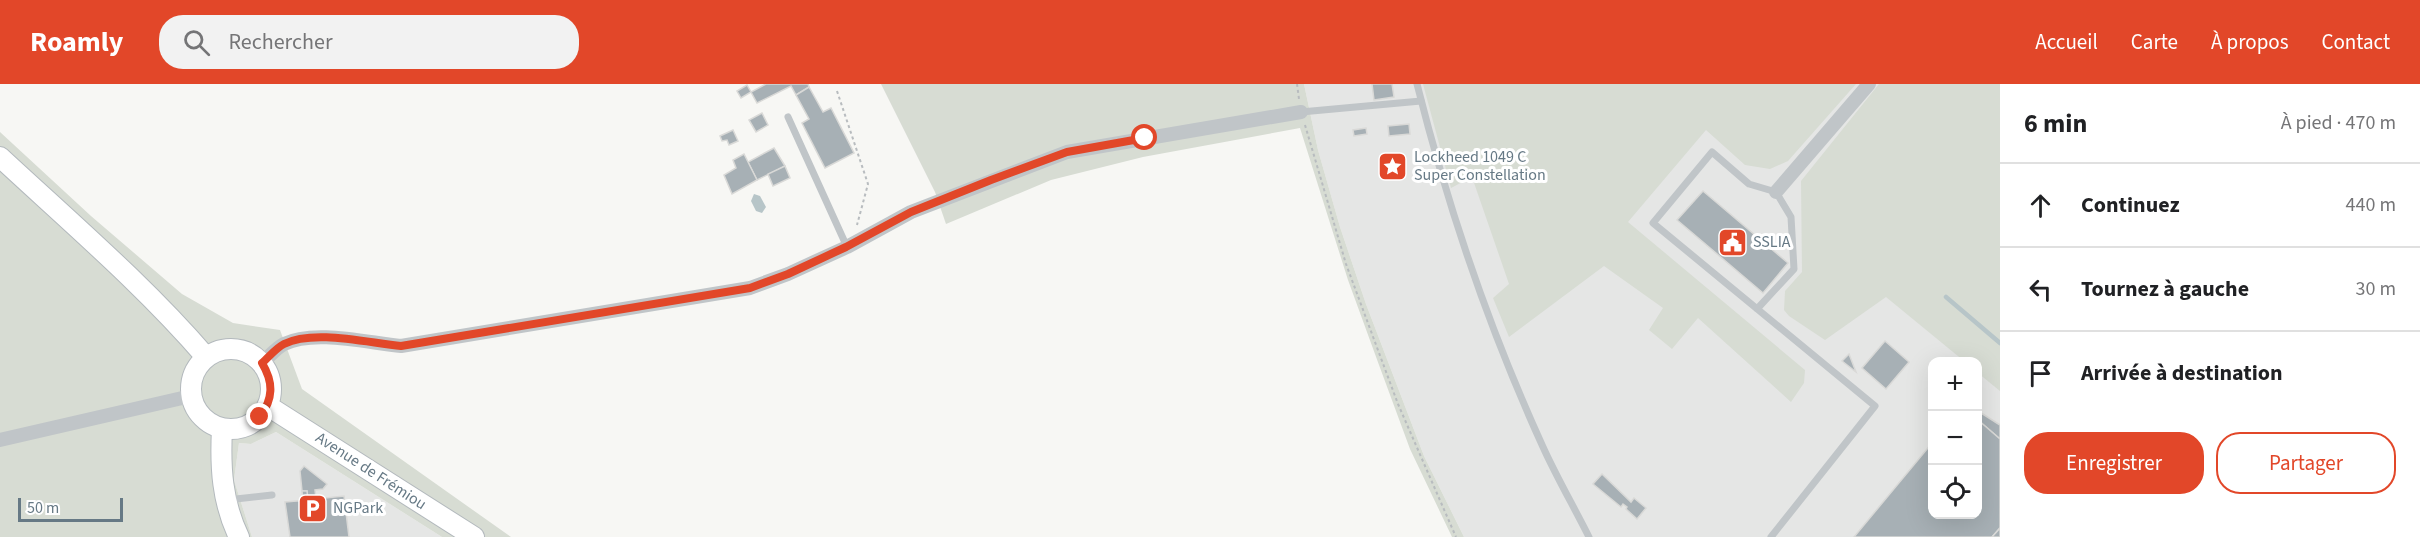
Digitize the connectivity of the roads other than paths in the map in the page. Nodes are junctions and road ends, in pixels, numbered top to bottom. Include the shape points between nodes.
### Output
1 (1417, 84) edge
2 (1869, 84) edge
3 (1421, 101) junction
4 (1301, 112) joint
5 (788, 117) dead end
6 (0, 157) edge
7 (1776, 192) junction
8 (846, 247) junction
9 (1757, 309) junction
10 (206, 357) junction
11 (262, 363) junction
12 (191, 396) junction
13 (268, 406) junction
14 (222, 429) junction
15 (0, 440) edge
16 (272, 495) dead end
17 (225, 500) junction
18 (240, 537) edge
19 (474, 537) edge
20 (1589, 537) edge
21 (1771, 537) edge

1 - 3 lane
2 - 7 street
3 - 4 lane
3 - 20 lane via 1456,222 1491,322 1544,448
4 - 8 street via 1067,152 911,212
5 - 8 lane
6 - 10 main road via 130,278
7 - 9 lane via 1791,218 1794,269
7 - 9 lane via 1749,184 1712,152 1653,223
8 - 11 street via 750,288 401,346 341,338 302,339 283,345
9 - 21 lane via 1875,406
10 - 11 main road via 236,349
10 - 12 main road via 193,374
11 - 13 main road via 271,384
12 - 14 main road via 201,417
12 - 15 street
13 - 14 main road via 249,426
13 - 19 main road, Avenue de Frémiou
14 - 17 main road
16 - 17 lane
17 - 18 main road

